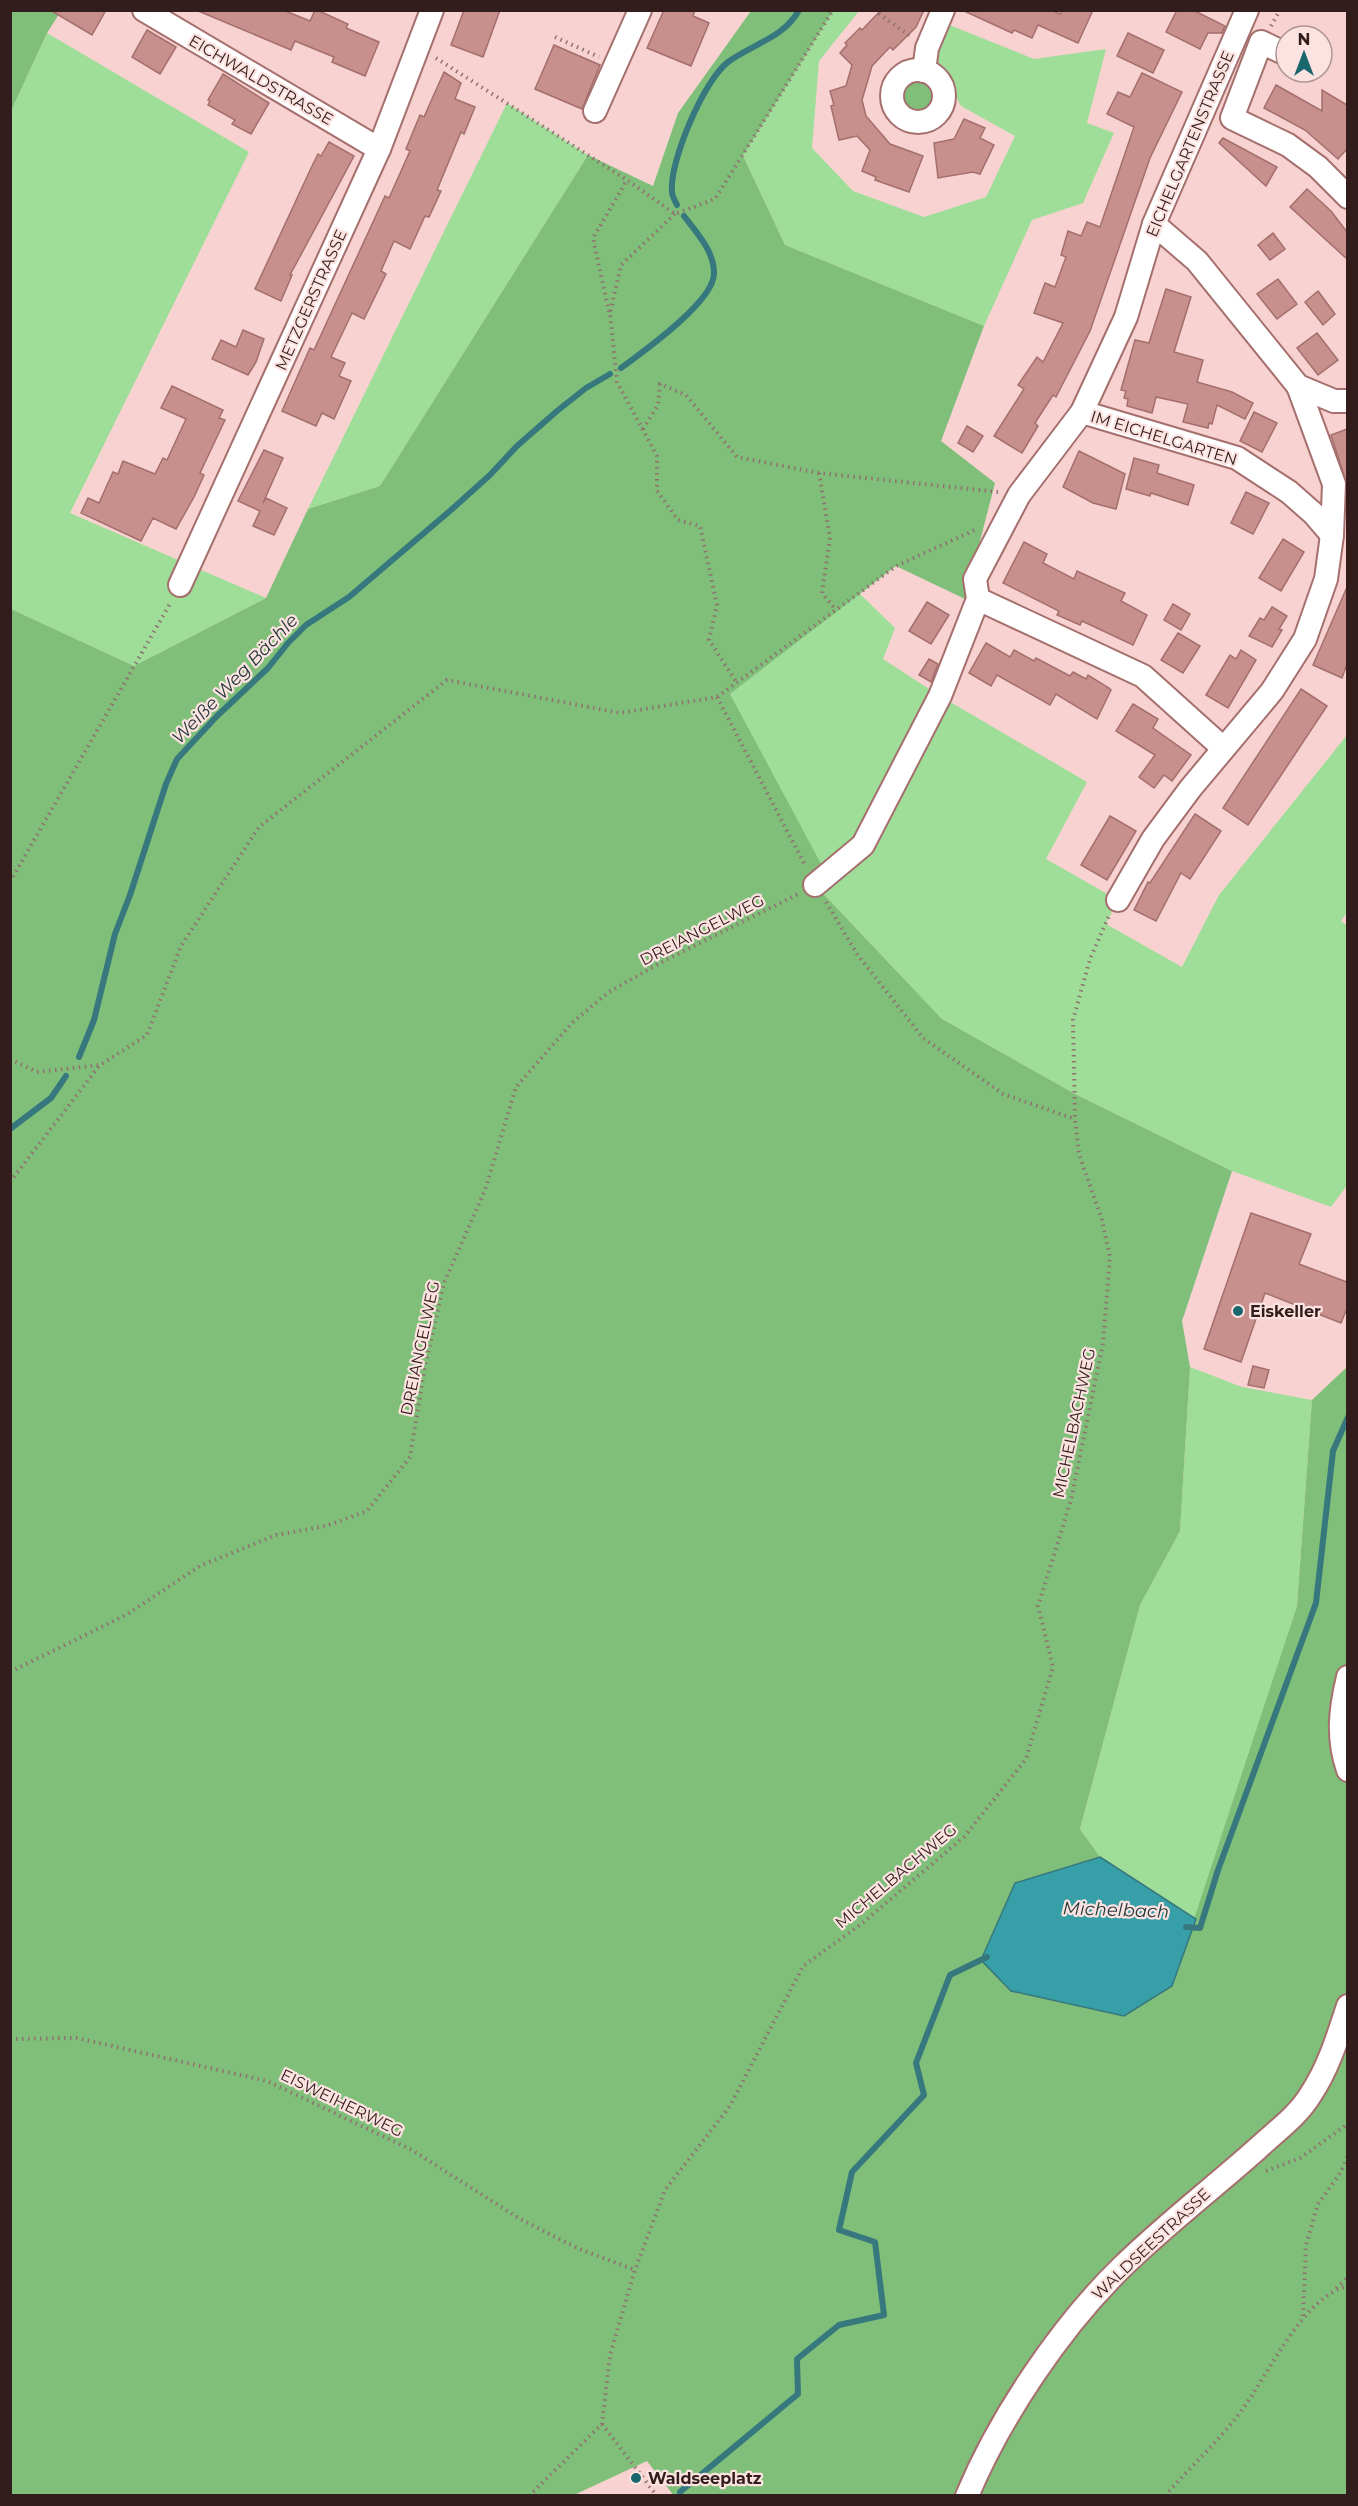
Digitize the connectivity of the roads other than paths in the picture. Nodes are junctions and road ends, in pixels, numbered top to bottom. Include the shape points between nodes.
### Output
1 (144, 10) edge
2 (432, 10) edge
3 (640, 10) edge
4 (943, 10) edge
5 (1247, 10) edge
6 (1274, 48) edge
7 (924, 71) dead end
8 (595, 111) dead end
9 (379, 149) junction
10 (1347, 197) edge
11 (1154, 224) junction
12 (1298, 386) junction
13 (1347, 401) edge
14 (1082, 412) junction
15 (1332, 535) junction
16 (180, 585) road end
17 (978, 599) junction
18 (1223, 748) junction
19 (815, 885) road end
20 (1118, 900) road end
21 (1347, 1677) edge
22 (1347, 1770) edge
23 (1347, 2006) edge
24 (968, 2496) edge

1 - 9 street, EICHWALDSTRASSE
2 - 9 street, METZGERSTRASSE
3 - 8 street
4 - 7 street via 927,48
5 - 11 street, EICHELGARTENSTRASSE
6 - 10 street via 1261,42 1232,118 1288,144
9 - 16 street, METZGERSTRASSE
11 - 12 street via 1197,261
11 - 14 street, EICHELGARTENSTRASSE via 1126,317
12 - 13 street
12 - 15 street via 1334,483
14 - 15 street, IM EICHELGARTEN via 1237,458 1289,492
14 - 17 street, IM EICHELGARTEN via 1019,495 975,579
15 - 18 street via 1326,579 1305,639 1272,691
17 - 18 street via 1143,676
17 - 19 street, IM EICHELGARTEN via 940,696 863,845
18 - 20 street via 1153,839
21 - 22 street via 1339,1729
23 - 24 street, WALDSEESTRASSE via 1331,2058 1311,2096 1088,2302 1022,2394 978,2469

